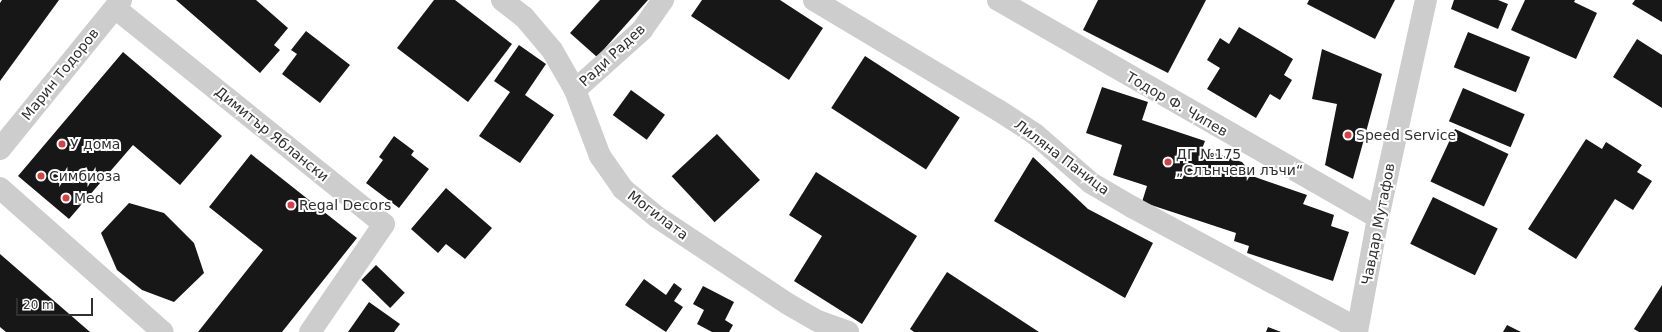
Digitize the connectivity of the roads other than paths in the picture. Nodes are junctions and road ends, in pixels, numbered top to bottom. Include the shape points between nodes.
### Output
1 (502, 0) edge
2 (663, 0) edge
3 (814, 0) edge
4 (998, 0) edge
5 (1426, 0) edge
6 (118, 4) edge
7 (575, 90) junction
8 (0, 148) edge
9 (0, 188) edge
10 (1378, 218) junction
11 (1357, 330) edge
12 (163, 332) edge
13 (310, 332) edge
14 (848, 332) edge

1 - 7 street, Могилата via 524,17 552,50
2 - 7 street, Ради Радев via 642,30
3 - 11 street, Лиляна Паница via 1035,134 1091,183 1104,191
4 - 10 street, Тодор Ф. Чипев
5 - 10 street, Чавдар Мутафов
6 - 8 street, Марин Тодоров
6 - 13 street, Димитър Яблански via 384,224
7 - 14 street, Могилата via 600,156 623,189 657,217 788,304 818,321
9 - 12 street
10 - 11 street, Чавдар Мутафов

